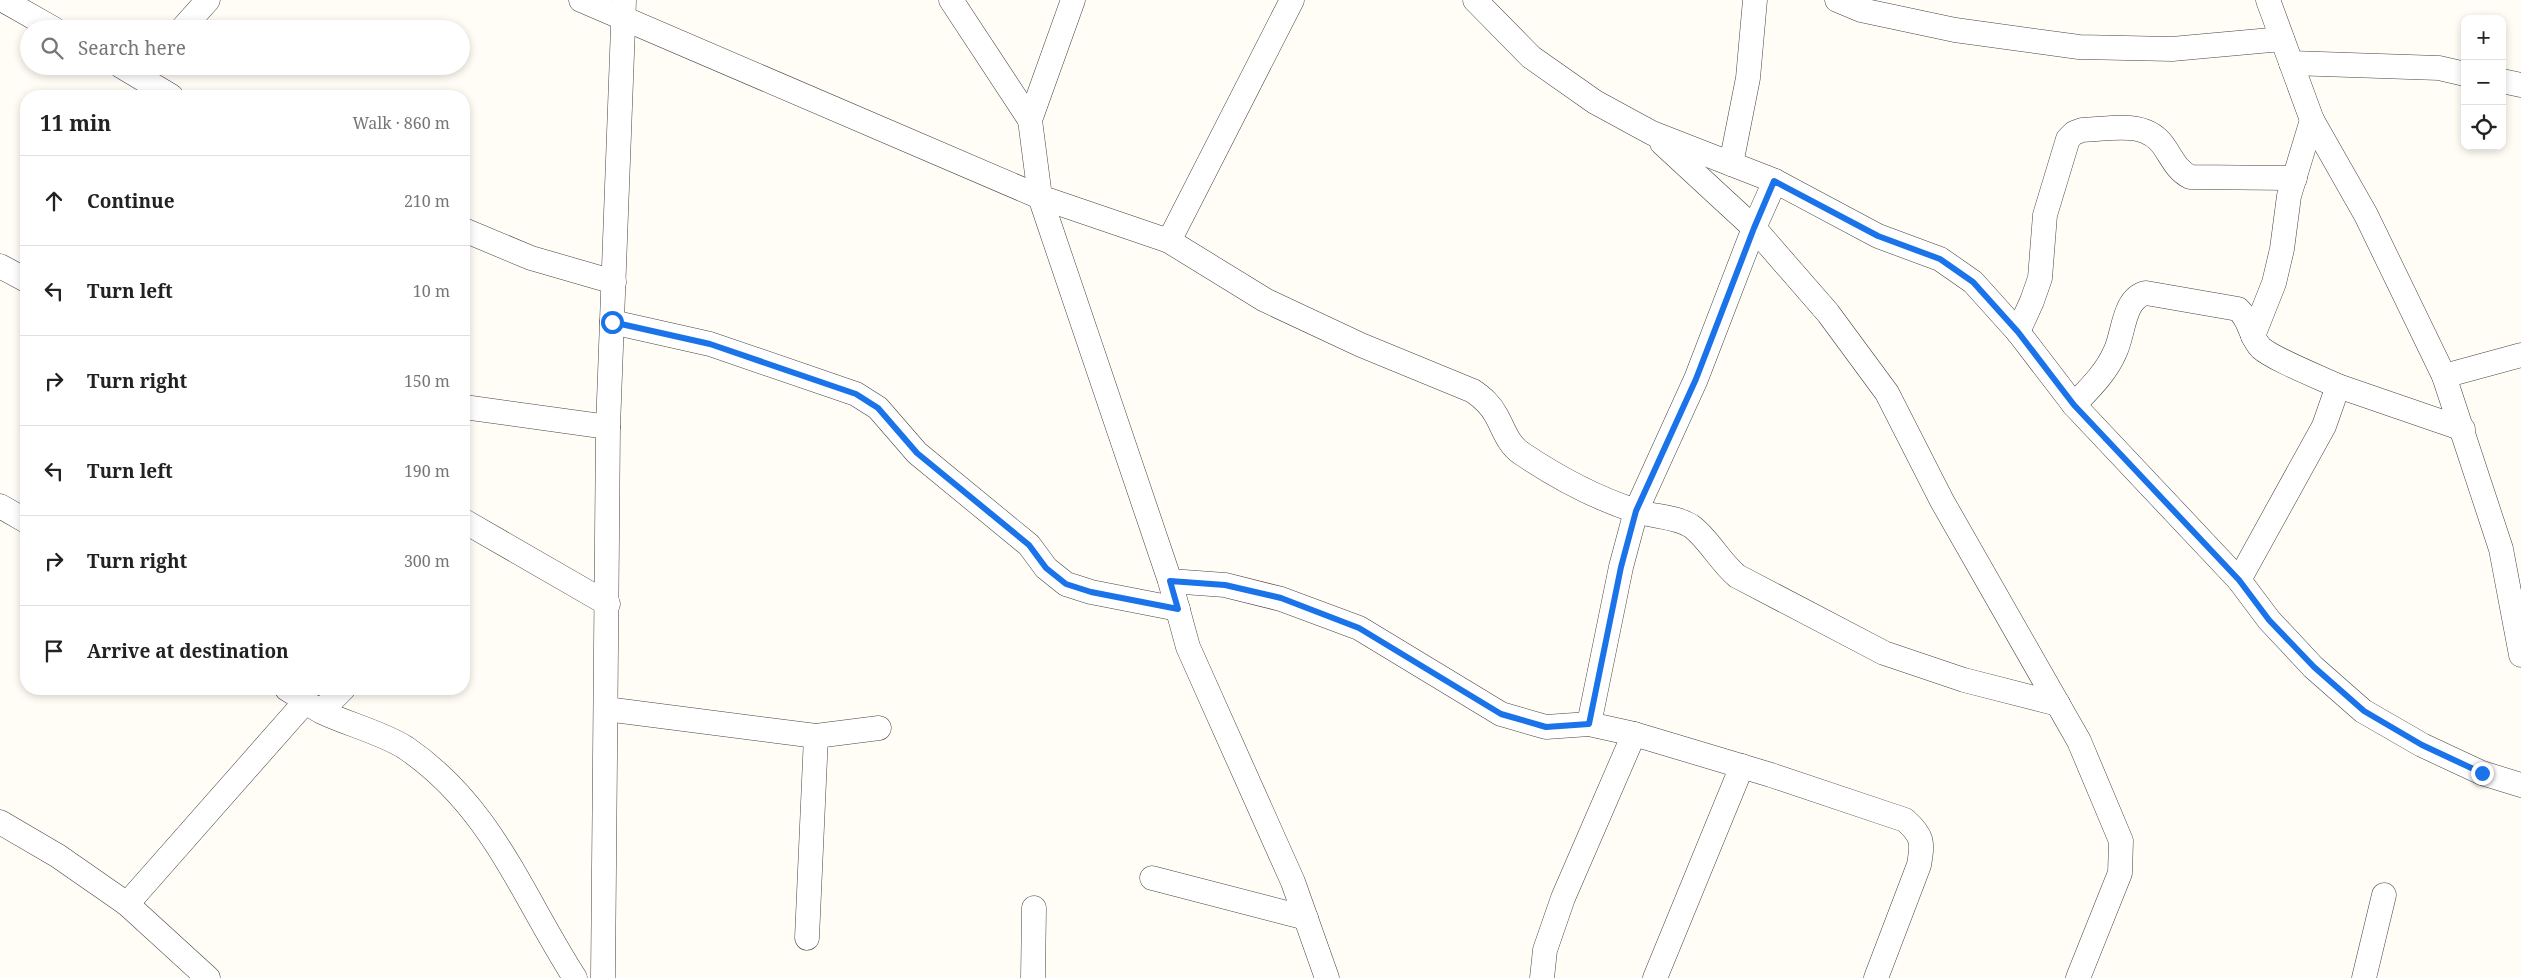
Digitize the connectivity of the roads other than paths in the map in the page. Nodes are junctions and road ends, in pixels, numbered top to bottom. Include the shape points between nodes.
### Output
1 (3, 0) edge
2 (208, 0) edge
3 (581, 0) edge
4 (951, 0) edge
5 (1073, 0) edge
6 (1292, 0) edge
7 (1475, 0) edge
8 (1755, 0) edge
9 (1837, 0) edge
10 (2268, 0) edge
11 (624, 10) edge
12 (38, 20) edge
13 (190, 20) edge
14 (2282, 39) junction
15 (2291, 63) junction
16 (2461, 73) edge
17 (144, 75) edge
18 (2506, 82) edge
19 (2521, 85) edge
20 (163, 90) edge
21 (1030, 120) junction
22 (2312, 120) junction
23 (1652, 133) junction
24 (1731, 164) junction
25 (2295, 178) junction
26 (1774, 181) junction
27 (1040, 197) junction
28 (1754, 228) junction
29 (470, 233) edge
30 (1169, 241) junction
31 (0, 266) edge
32 (20, 277) edge
33 (614, 282) junction
34 (612, 322) junction
35 (2018, 332) junction
36 (2253, 336) junction
37 (2521, 355) edge
38 (2444, 376) junction
39 (2338, 386) junction
40 (2074, 405) junction
41 (470, 408) edge
42 (608, 426) junction
43 (2463, 429) junction
44 (0, 506) edge
45 (1636, 511) junction
46 (20, 518) edge
47 (470, 524) edge
48 (2239, 580) junction
49 (1170, 581) junction
50 (608, 604) junction
51 (1178, 609) junction
52 (2521, 654) edge
53 (322, 695) edge
54 (305, 700) edge
55 (2058, 704) junction
56 (606, 709) junction
57 (1589, 724) junction
58 (879, 728) dead end
59 (1634, 734) junction
60 (816, 736) junction
61 (1742, 766) junction
62 (2521, 785) edge
63 (0, 822) edge
64 (1152, 878) dead end
65 (2384, 895) dead end
66 (126, 904) junction
67 (1034, 908) dead end
68 (1306, 918) junction
69 (807, 938) dead end
70 (208, 978) edge
71 (575, 978) edge
72 (603, 978) edge
73 (1033, 978) edge
74 (1327, 978) edge
75 (1542, 978) edge
76 (1655, 978) edge
77 (1876, 978) edge
78 (2078, 978) edge
79 (2364, 978) edge

1 - 12 street
2 - 13 street
3 - 11 street
4 - 21 street
5 - 21 street
6 - 30 street
7 - 23 street via 1531,57 1595,102
8 - 24 street via 1748,78
9 - 14 street via 1861,10 1955,30 2079,47 2172,49
10 - 14 street
11 - 27 street
11 - 33 street
14 - 15 street
15 - 16 street via 2439,68
15 - 22 street
17 - 20 street
18 - 19 street
21 - 27 street
22 - 25 street
22 - 38 street via 2366,215
23 - 24 street
23 - 28 street
24 - 26 street
25 - 35 street via 2190,177 2179,171 2160,139 2140,127 2074,133 2068,139 2045,215 2040,278
25 - 36 street via 2274,283
26 - 28 street
26 - 35 street via 1878,236 1940,259 1973,282
27 - 30 street
27 - 49 street
28 - 45 street via 1696,379
28 - 55 street via 1828,313 1887,394 1942,501
29 - 33 street via 531,258
30 - 45 street via 1265,300 1361,345 1473,391 1488,402 1505,437 1519,451 1568,482
31 - 32 street
33 - 34 street
34 - 42 street
34 - 51 street via 710,344 856,394 878,408 917,453 1029,545 1046,568 1066,584
35 - 40 street
36 - 39 street via 2262,348
36 - 40 street via 2247,317 2238,309 2138,294 2130,304 2115,352 2106,368
37 - 38 street
38 - 43 street
39 - 43 street
39 - 48 street via 2324,426
40 - 48 street
41 - 42 street
42 - 50 street
43 - 52 street via 2501,549
44 - 46 street
45 - 55 street via 1691,526 1737,576 1884,653 1964,680
45 - 57 street via 1621,567
47 - 50 street
48 - 62 street via 2288,640 2364,711 2430,749 2482,773
49 - 51 street
49 - 57 street via 1225,585 1281,598 1359,628 1501,714 1546,727
50 - 56 street
51 - 68 street via 1188,647
53 - 54 street
54 - 66 street
54 - 71 street via 404,747 458,791 496,841
55 - 78 street via 2079,741 2121,841 2120,873
56 - 60 street
56 - 72 street
57 - 59 street
58 - 60 street
59 - 61 street
59 - 75 street via 1563,898 1545,950
60 - 69 street
61 - 76 street
61 - 77 street via 1905,820 1919,833 1922,847 1919,865
63 - 66 street via 58,856
64 - 68 street
65 - 79 street
66 - 70 street
67 - 73 street
68 - 74 street

